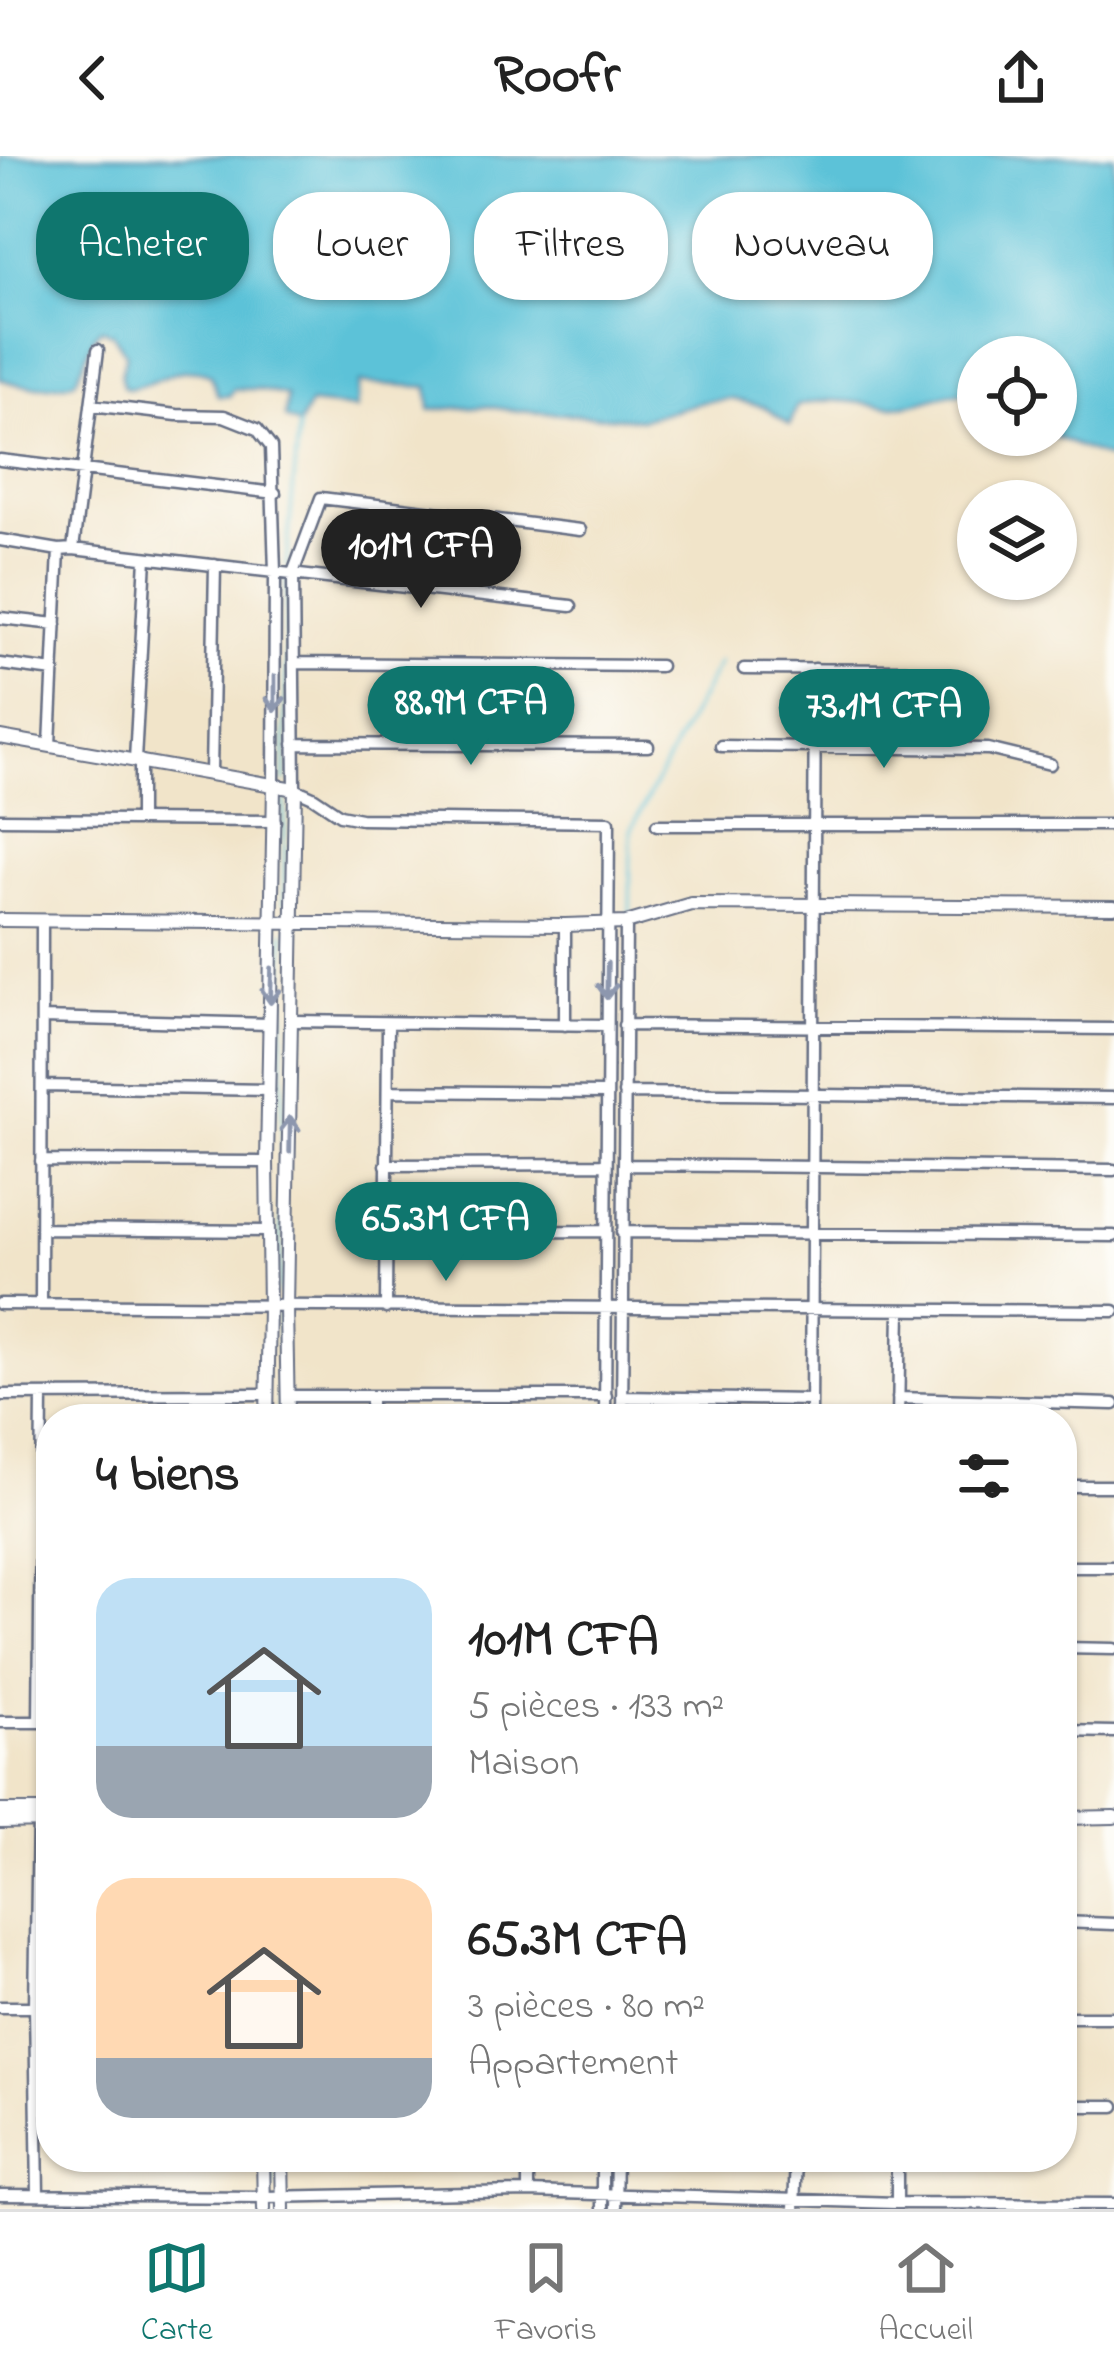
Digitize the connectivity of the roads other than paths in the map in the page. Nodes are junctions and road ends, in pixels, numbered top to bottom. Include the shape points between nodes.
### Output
1 (98, 350) dead end
2 (91, 405) junction
3 (0, 460) edge
4 (82, 470) junction
5 (275, 493) junction
6 (580, 530) dead end
7 (0, 540) edge
8 (66, 549) junction
9 (146, 558) junction
10 (215, 566) junction
11 (275, 572) junction
12 (293, 573) junction
13 (571, 605) dead end
14 (0, 618) edge
15 (56, 624) junction
16 (294, 663) junction
17 (0, 664) edge
18 (660, 666) dead end
19 (744, 669) dead end
20 (815, 669) junction
21 (906, 670) dead end
22 (53, 671) junction
23 (0, 737) edge
24 (294, 744) junction
25 (50, 746) junction
26 (648, 746) dead end
27 (721, 746) dead end
28 (814, 747) junction
29 (138, 760) junction
30 (1050, 764) dead end
31 (211, 772) junction
32 (274, 785) junction
33 (295, 789) junction
34 (0, 819) edge
35 (140, 820) junction
36 (274, 820) junction
37 (657, 825) dead end
38 (814, 825) junction
39 (1114, 825) edge
40 (813, 905) junction
41 (1114, 907) edge
42 (0, 920) edge
43 (42, 920) junction
44 (626, 923) junction
45 (273, 924) junction
46 (609, 924) junction
47 (292, 925) junction
48 (565, 926) junction
49 (42, 1018) junction
50 (292, 1021) junction
51 (269, 1024) junction
52 (388, 1024) junction
53 (566, 1025) junction
54 (606, 1025) junction
55 (624, 1025) junction
56 (813, 1028) junction
57 (1114, 1029) edge
58 (42, 1086) junction
59 (269, 1090) junction
60 (388, 1091) junction
61 (605, 1093) junction
62 (624, 1094) junction
63 (812, 1097) junction
64 (1114, 1098) edge
65 (41, 1161) junction
66 (267, 1162) junction
67 (606, 1164) junction
68 (386, 1165) junction
69 (624, 1165) junction
70 (812, 1167) junction
71 (1114, 1170) edge
72 (41, 1229) junction
73 (267, 1231) junction
74 (605, 1231) junction
75 (387, 1232) junction
76 (622, 1232) junction
77 (812, 1233) junction
78 (1114, 1236) edge
79 (0, 1304) edge
80 (40, 1304) junction
81 (269, 1307) junction
82 (286, 1307) junction
83 (606, 1307) junction
84 (386, 1308) junction
85 (623, 1308) junction
86 (811, 1310) junction
87 (899, 1310) junction
88 (1114, 1311) edge
89 (267, 1394) junction
90 (0, 1395) edge
91 (42, 1395) junction
92 (288, 1396) junction
93 (371, 1396) junction
94 (606, 1396) junction
95 (622, 1397) junction
96 (898, 1398) junction
97 (811, 1400) junction
98 (42, 1404) edge
99 (267, 1404) edge
100 (288, 1404) edge
101 (371, 1404) edge
102 (606, 1404) edge
103 (622, 1404) edge
104 (811, 1404) edge
105 (898, 1404) edge
106 (1114, 1404) edge
107 (1077, 1486) edge
108 (1114, 1486) edge
109 (1077, 1567) edge
110 (1114, 1567) edge
111 (1077, 1648) edge
112 (1114, 1649) edge
113 (0, 1722) edge
114 (36, 1722) edge
115 (1077, 1731) edge
116 (1114, 1732) edge
117 (0, 1811) edge
118 (36, 1816) edge
119 (1114, 1817) edge
120 (36, 1818) edge
121 (1077, 1818) edge
122 (0, 1822) edge
123 (1077, 1923) edge
124 (1114, 1924) edge
125 (36, 1996) edge
126 (35, 2006) junction
127 (0, 2007) edge
128 (1077, 2017) edge
129 (1114, 2017) edge
130 (36, 2052) edge
131 (1077, 2106) edge
132 (1114, 2107) edge
133 (38, 2172) edge
134 (263, 2172) edge
135 (282, 2172) edge
136 (527, 2172) edge
137 (605, 2172) edge
138 (613, 2172) edge
139 (795, 2172) edge
140 (897, 2172) edge
141 (528, 2192) junction
142 (609, 2194) junction
143 (0, 2195) edge
144 (38, 2195) junction
145 (168, 2203) edge
146 (264, 2203) edge
147 (283, 2203) edge
148 (897, 2203) junction
149 (1114, 2204) edge
150 (794, 2205) edge
151 (602, 2209) edge
152 (615, 2209) edge

1 - 2 street
2 - 4 street
2 - 5 street via 243,421 271,447
3 - 4 street
4 - 5 street
4 - 8 street
5 - 11 street
6 - 12 street via 321,498
7 - 8 street
8 - 9 street
8 - 15 street
9 - 10 street
9 - 29 street
10 - 11 street
10 - 31 street
11 - 12 street
11 -> 32 street
12 - 13 street
12 - 16 street
14 - 15 street
15 - 22 street
16 - 18 street
16 - 24 street
17 - 22 street
19 - 20 street
20 - 21 street
20 - 28 street
22 - 25 street
23 - 25 street
24 - 26 street
24 - 33 street
25 - 29 street
27 - 28 street
28 - 30 street via 988,749
28 - 38 street
29 - 31 street
29 - 35 street
31 - 32 street
32 - 33 street
32 - 36 street
33 - 46 street via 349,818 609,822
33 - 47 street
34 - 35 street
35 - 36 street
36 - 45 street
37 - 38 street
38 - 39 street
38 - 40 street
40 - 41 street
40 - 44 street via 691,904
40 - 56 street
42 - 43 street
43 - 45 street
43 - 49 street
44 - 46 street
44 - 55 street
45 - 47 street
45 -> 51 street
46 - 48 street
46 -> 54 street
47 - 48 street
47 - 50 street
48 - 53 street
49 - 51 street
49 - 58 street
50 - 52 street
82 -> 50 street
51 - 59 street
52 - 53 street
52 - 60 street
53 - 54 street
54 - 61 street
55 - 56 street
55 - 62 street
56 - 57 street
56 - 63 street
58 - 59 street
58 - 65 street
59 - 66 street
60 - 61 street
60 - 68 street
61 - 67 street
62 - 63 street
62 - 69 street
63 - 64 street
63 - 70 street
65 - 66 street
65 - 72 street
66 - 73 street
67 - 68 street
67 - 74 street
68 - 75 street
69 - 70 street
69 - 76 street
70 - 71 street
70 - 77 street
72 - 73 street
72 - 80 street
73 - 81 street
74 - 75 street
74 - 83 street
75 - 84 street
76 - 77 street
76 - 85 street
77 - 78 street
77 - 86 street
79 - 80 street
80 - 81 street
81 - 82 street
81 - 89 street
82 - 84 street
82 - 92 street
83 - 84 street
83 - 85 street
83 - 94 street
85 - 86 street
85 - 95 street
86 - 87 street
86 - 97 street
87 - 88 street
87 - 96 street
89 - 91 street
89 - 99 street
90 - 91 street
91 - 98 street
92 - 93 street
92 - 100 street
93 - 94 street
93 - 101 street
94 - 102 street
95 - 97 street
95 - 103 street
96 - 105 street
96 - 106 street
97 - 104 street
107 - 108 street
109 - 110 street
111 - 112 street
113 - 114 street
115 - 116 street
117 - 118 street
119 - 121 street
120 - 122 street
123 - 124 street
125 - 126 street
126 - 127 street
126 - 130 street
128 - 129 street
131 - 132 street
133 - 144 street
134 - 146 street
135 - 147 street
136 - 141 street
137 - 142 street
138 - 142 street
139 - 150 street
140 - 148 street
141 - 142 street
141 - 147 street
142 - 150 street
142 - 151 street
142 - 152 street
143 - 144 street
144 - 145 street
145 - 146 street
146 - 147 street
148 - 149 street
148 - 150 street

